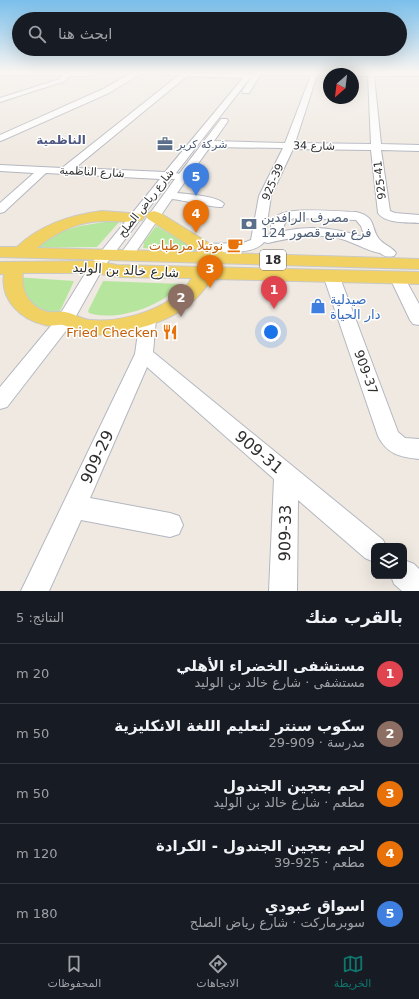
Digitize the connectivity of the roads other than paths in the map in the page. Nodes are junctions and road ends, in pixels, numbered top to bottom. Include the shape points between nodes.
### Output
1 (87, 100) edge
2 (152, 100) edge
3 (234, 100) edge
4 (235, 100) edge
5 (306, 100) edge
6 (372, 100) edge
7 (0, 138) edge
8 (208, 144) junction
9 (290, 146) junction
10 (376, 147) junction
11 (419, 148) edge
12 (0, 168) edge
13 (44, 170) junction
14 (66, 170) junction
15 (168, 175) junction
16 (183, 176) junction
17 (169, 195) junction
18 (218, 204) dead end
19 (0, 209) edge
20 (154, 216) junction
21 (136, 217) junction
22 (419, 219) edge
23 (384, 232) dead end
24 (278, 236) junction
25 (257, 242) junction
26 (0, 252) edge
27 (211, 260) junction
28 (100, 261) junction
29 (11, 263) edge
30 (134, 264) junction
31 (419, 264) edge
32 (393, 265) junction
33 (331, 276) junction
34 (419, 278) edge
35 (66, 319) junction
36 (148, 319) junction
37 (419, 320) edge
38 (144, 354) junction
39 (0, 401) edge
40 (419, 449) edge
41 (286, 475) junction
42 (74, 507) junction
43 (170, 526) dead end
44 (371, 546) edge
45 (407, 577) edge
46 (419, 587) edge
47 (35, 591) edge
48 (283, 591) edge

1 - 7 street
2 - 14 street
3 - 15 street, شارع رياض الصلح
4 - 8 street, شارع رياض الصلح
5 - 9 street, 925-39
6 - 10 street, 925-41
8 - 9 street, شارع 34
8 - 16 street, شارع رياض الصلح
9 - 10 street, شارع 34
9 - 25 street, 925-39 via 265,196
10 - 11 street, شارع 34
10 - 22 street, 925-41 via 384,213 392,217
12 - 13 street, شارع الناظمية
13 - 14 street, شارع الناظمية
13 - 19 street
14 - 15 street, شارع الناظمية
15 - 16 street, شارع الناظمية
15 - 21 street, شارع رياض الصلح
16 - 17 street, شارع رياض الصلح
17 - 18 street
17 - 20 street, شارع رياض الصلح
20 - 27 main road
20 - 30 street, شارع رياض الصلح
21 - 28 street, شارع رياض الصلح
21 - 29 main road via 102,216 75,221 45,233 29,243
23 - 32 street
24 - 25 street
24 - 32 street via 299,232 332,232 349,236
24 - 32 street via 281,218 293,214 356,216 367,225 373,241
25 - 27 street
26 - 29 main road, شارع خالد بن الوليد / 18
27 - 30 main road, شارع خالد بن الوليد / 18
27 - 32 main road, شارع خالد بن الوليد / 18
27 - 33 main road, شارع خالد بن الوليد / 18
27 - 36 main road via 199,286 187,298 170,310
28 - 29 main road, شارع خالد بن الوليد / 18
28 - 30 main road, شارع خالد بن الوليد / 18 via 117,271
28 - 35 street, شارع رياض الصلح
29 - 35 main road via 13,291 19,302 45,319
31 - 32 main road, شارع خالد بن الوليد / 18
32 - 33 main road, شارع خالد بن الوليد / 18
32 - 34 main road, شارع خالد بن الوليد / 18
32 - 37 street
33 - 40 street, 909-37 via 389,436 402,447
35 - 36 main road via 84,327 113,326
35 - 39 street, شارع رياض الصلح
36 - 38 street, 909-29
38 - 41 street, 909-31
38 - 42 street, 909-29
41 - 44 street, 909-31
41 - 48 street, 909-33
42 - 43 street
42 - 47 street, 909-29
45 - 46 street

